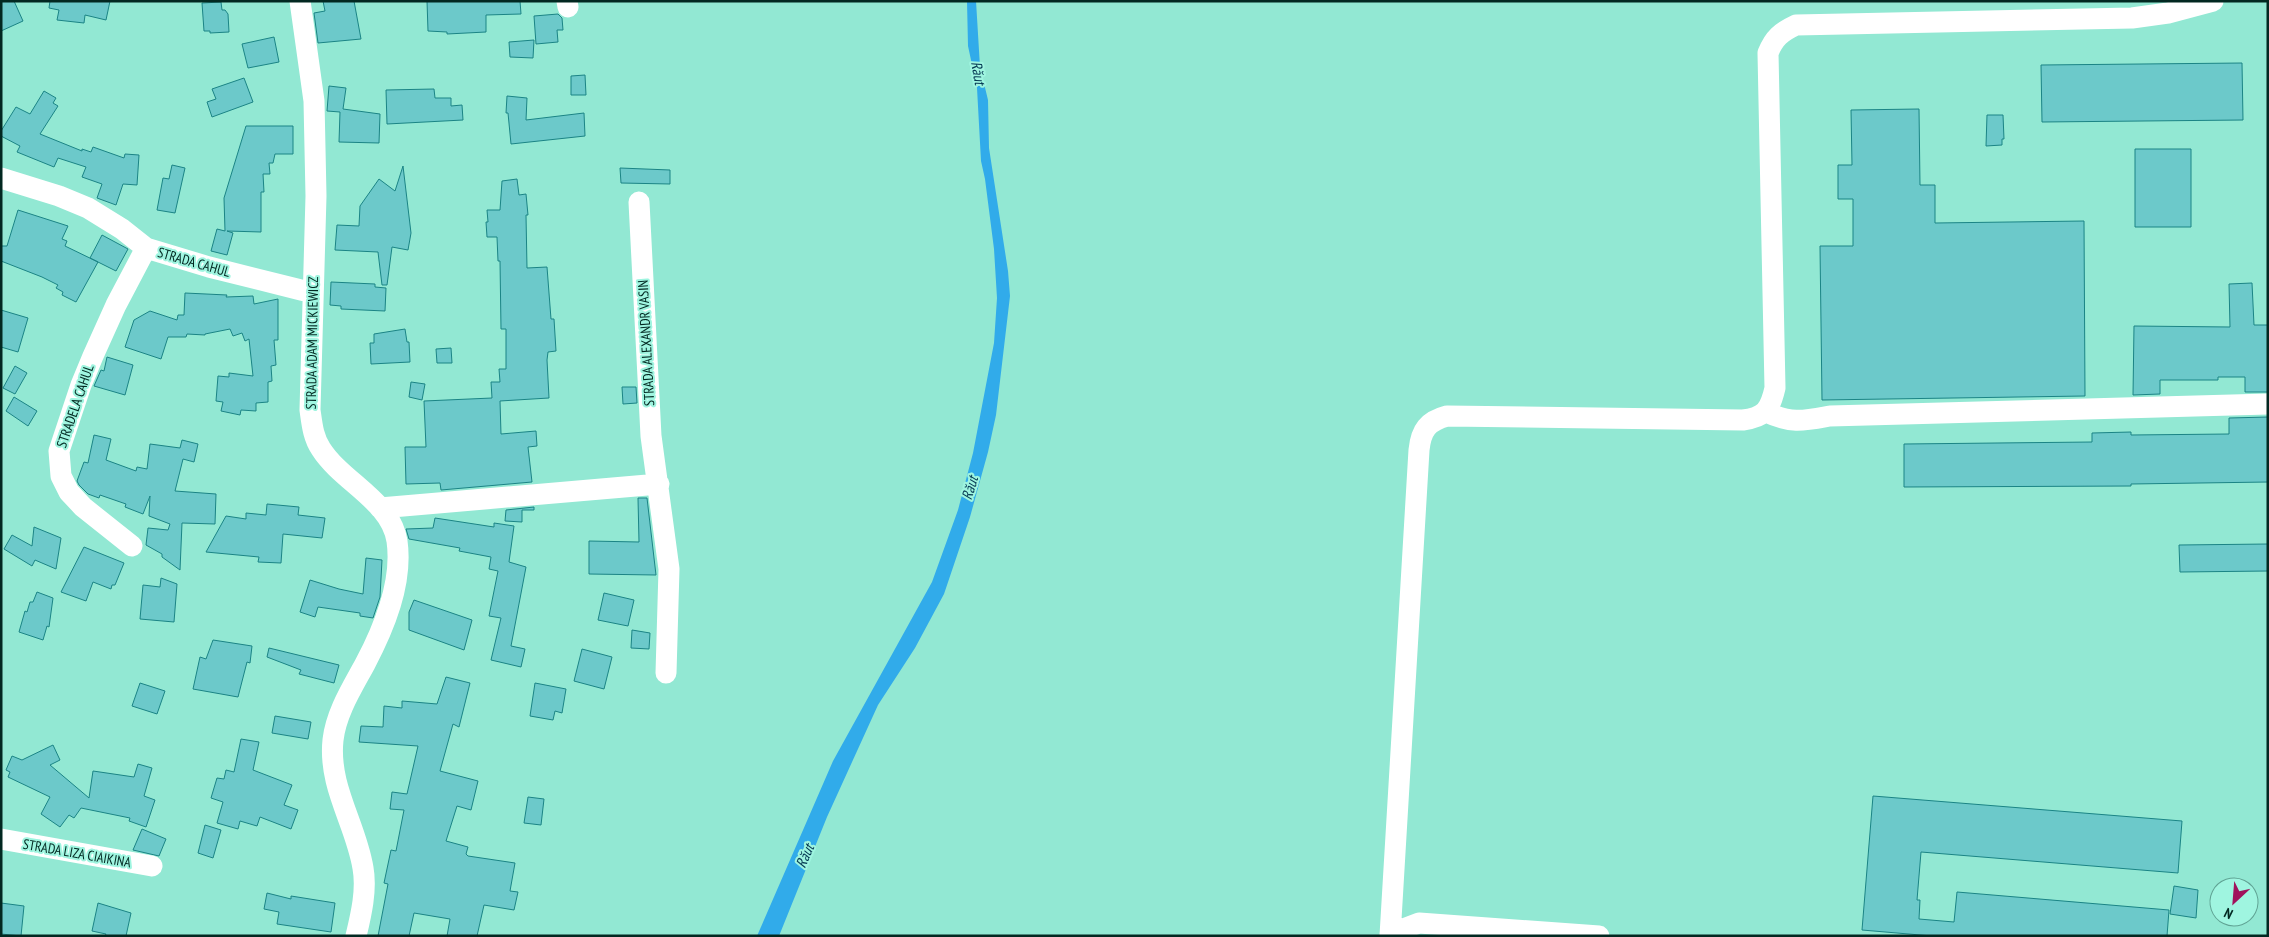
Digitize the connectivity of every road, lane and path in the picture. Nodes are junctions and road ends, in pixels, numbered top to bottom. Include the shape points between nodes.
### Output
1 (300, 1) edge
2 (2213, 1) edge
3 (1, 178) edge
4 (639, 202) dead end
5 (146, 248) junction
6 (313, 293) junction
7 (2268, 404) edge
8 (1766, 412) junction
9 (659, 484) junction
10 (380, 508) junction
11 (132, 546) dead end
12 (666, 673) dead end
13 (1, 839) edge
14 (152, 866) dead end
15 (1390, 935) edge
16 (356, 936) edge
17 (1599, 936) edge

1 - 6 street, STRADA ADAM MICKIEWICZ via 314,101
2 - 8 street via 2168,13 2132,18 1796,25 1782,31 1768,54 1775,388
3 - 5 street, STRADA CAHUL via 88,208
4 - 9 street, STRADA ALEXANDR VASIN via 651,436
5 - 6 street, STRADA CAHUL
5 - 11 street, STRADELA CAHUL via 93,356 59,451 62,476 69,492
6 - 10 street, STRADA ADAM MICKIEWICZ via 310,410 314,436 321,450 342,474
7 - 8 street via 1840,416 1805,421 1784,420
8 - 15 street via 1757,418 1743,420 1447,416 1433,420 1424,429 1419,450
9 - 10 street
9 - 12 street, STRADA ALEXANDR VASIN via 669,569
10 - 16 street, STRADA ADAM MICKIEWICZ via 395,533 398,570 392,600 380,631 336,725 331,762 335,784 364,869
13 - 14 street, STRADA LIZA CIAIKINA
15 - 17 street via 1419,923

